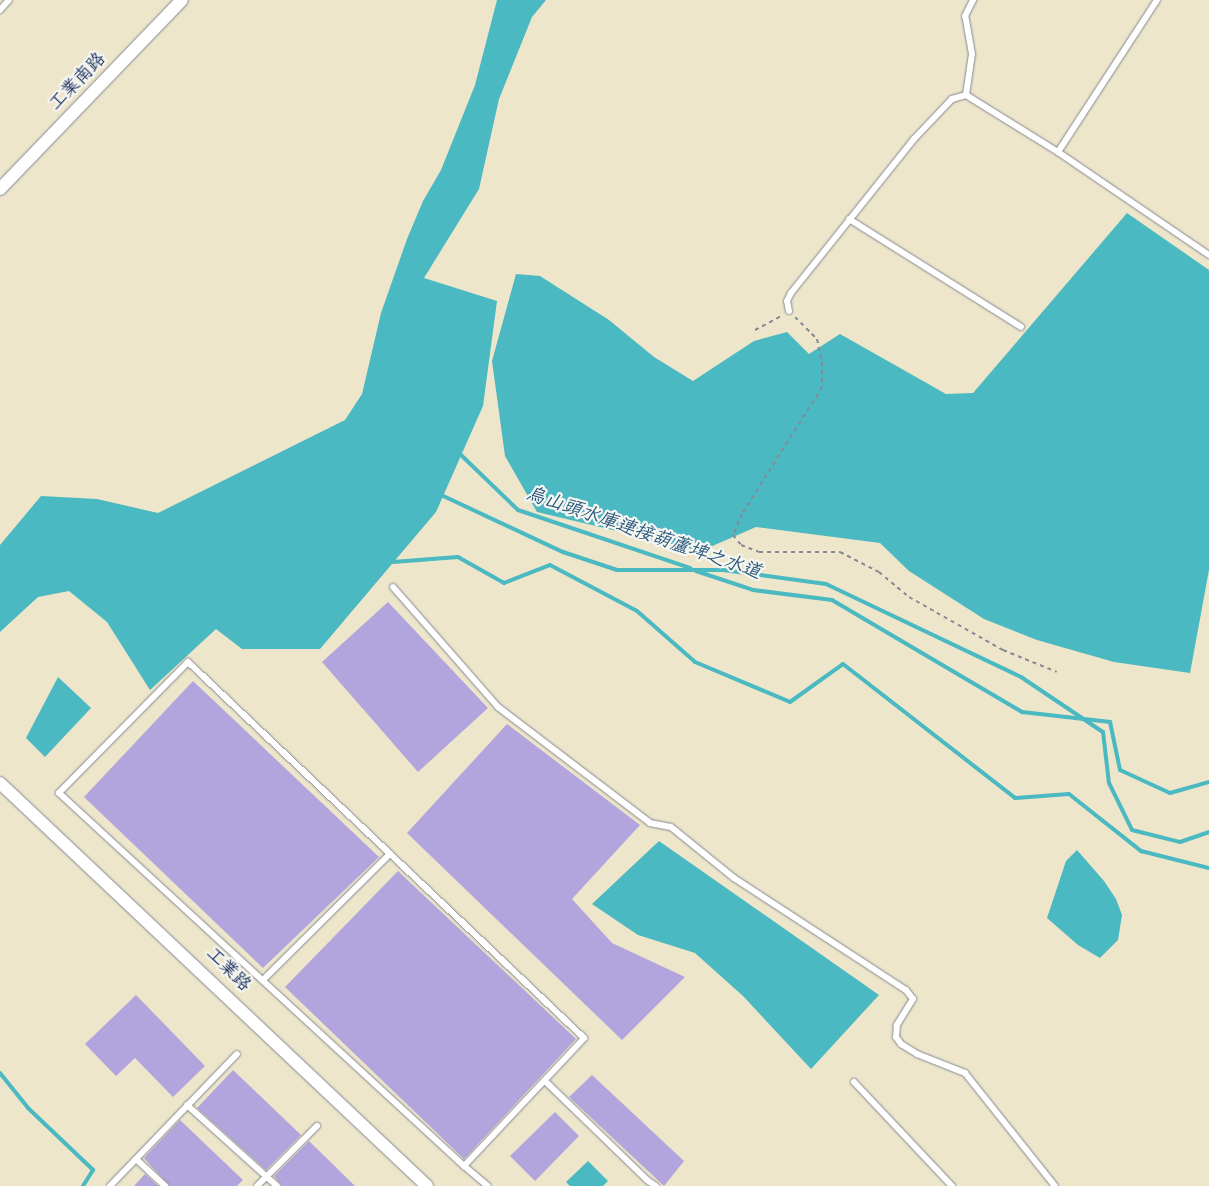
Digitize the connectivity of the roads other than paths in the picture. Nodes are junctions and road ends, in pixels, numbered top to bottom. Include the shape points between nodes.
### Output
1 (10, 0) edge
2 (182, 0) edge
3 (973, 0) edge
4 (1157, 0) edge
5 (0, 10) edge
6 (966, 95) junction
7 (1058, 152) junction
8 (0, 189) edge
9 (849, 219) junction
10 (1209, 256) edge
11 (789, 312) road end
12 (1021, 327) dead end
13 (393, 587) dead end
14 (0, 784) edge
15 (390, 854) junction
16 (264, 979) junction
17 (237, 1054) dead end
18 (545, 1081) junction
19 (854, 1082) dead end
20 (187, 1105) junction
21 (316, 1126) dead end
22 (136, 1159) junction
23 (464, 1166) junction
24 (266, 1176) junction
25 (647, 1180) junction
26 (110, 1186) edge
27 (165, 1186) edge
28 (257, 1186) edge
29 (277, 1186) edge
30 (427, 1186) edge
31 (488, 1186) edge
32 (641, 1186) edge
33 (656, 1186) edge
34 (952, 1186) edge
35 (1055, 1186) edge

1 - 5 lane
2 - 8 street, 工業南路
3 - 6 lane via 965,16 972,54
4 - 7 lane
6 - 7 lane
6 - 9 lane via 952,99 914,139
7 - 10 lane
9 - 11 lane via 791,293 787,301
9 - 12 lane
13 - 35 lane via 498,707 650,823 671,827 734,878 906,990 913,1000 897,1025 896,1037 901,1044 965,1074
14 - 30 street, 工業路
15 - 16 lane
15 - 16 lane via 188,662 59,793
15 - 18 lane via 584,1038
16 - 23 lane
17 - 20 lane
18 - 23 lane
18 - 25 lane
19 - 34 lane
20 - 22 lane
20 - 24 lane
21 - 24 lane
22 - 26 lane
22 - 27 lane
23 - 31 lane
24 - 28 lane
24 - 29 lane
25 - 32 lane
25 - 33 lane

